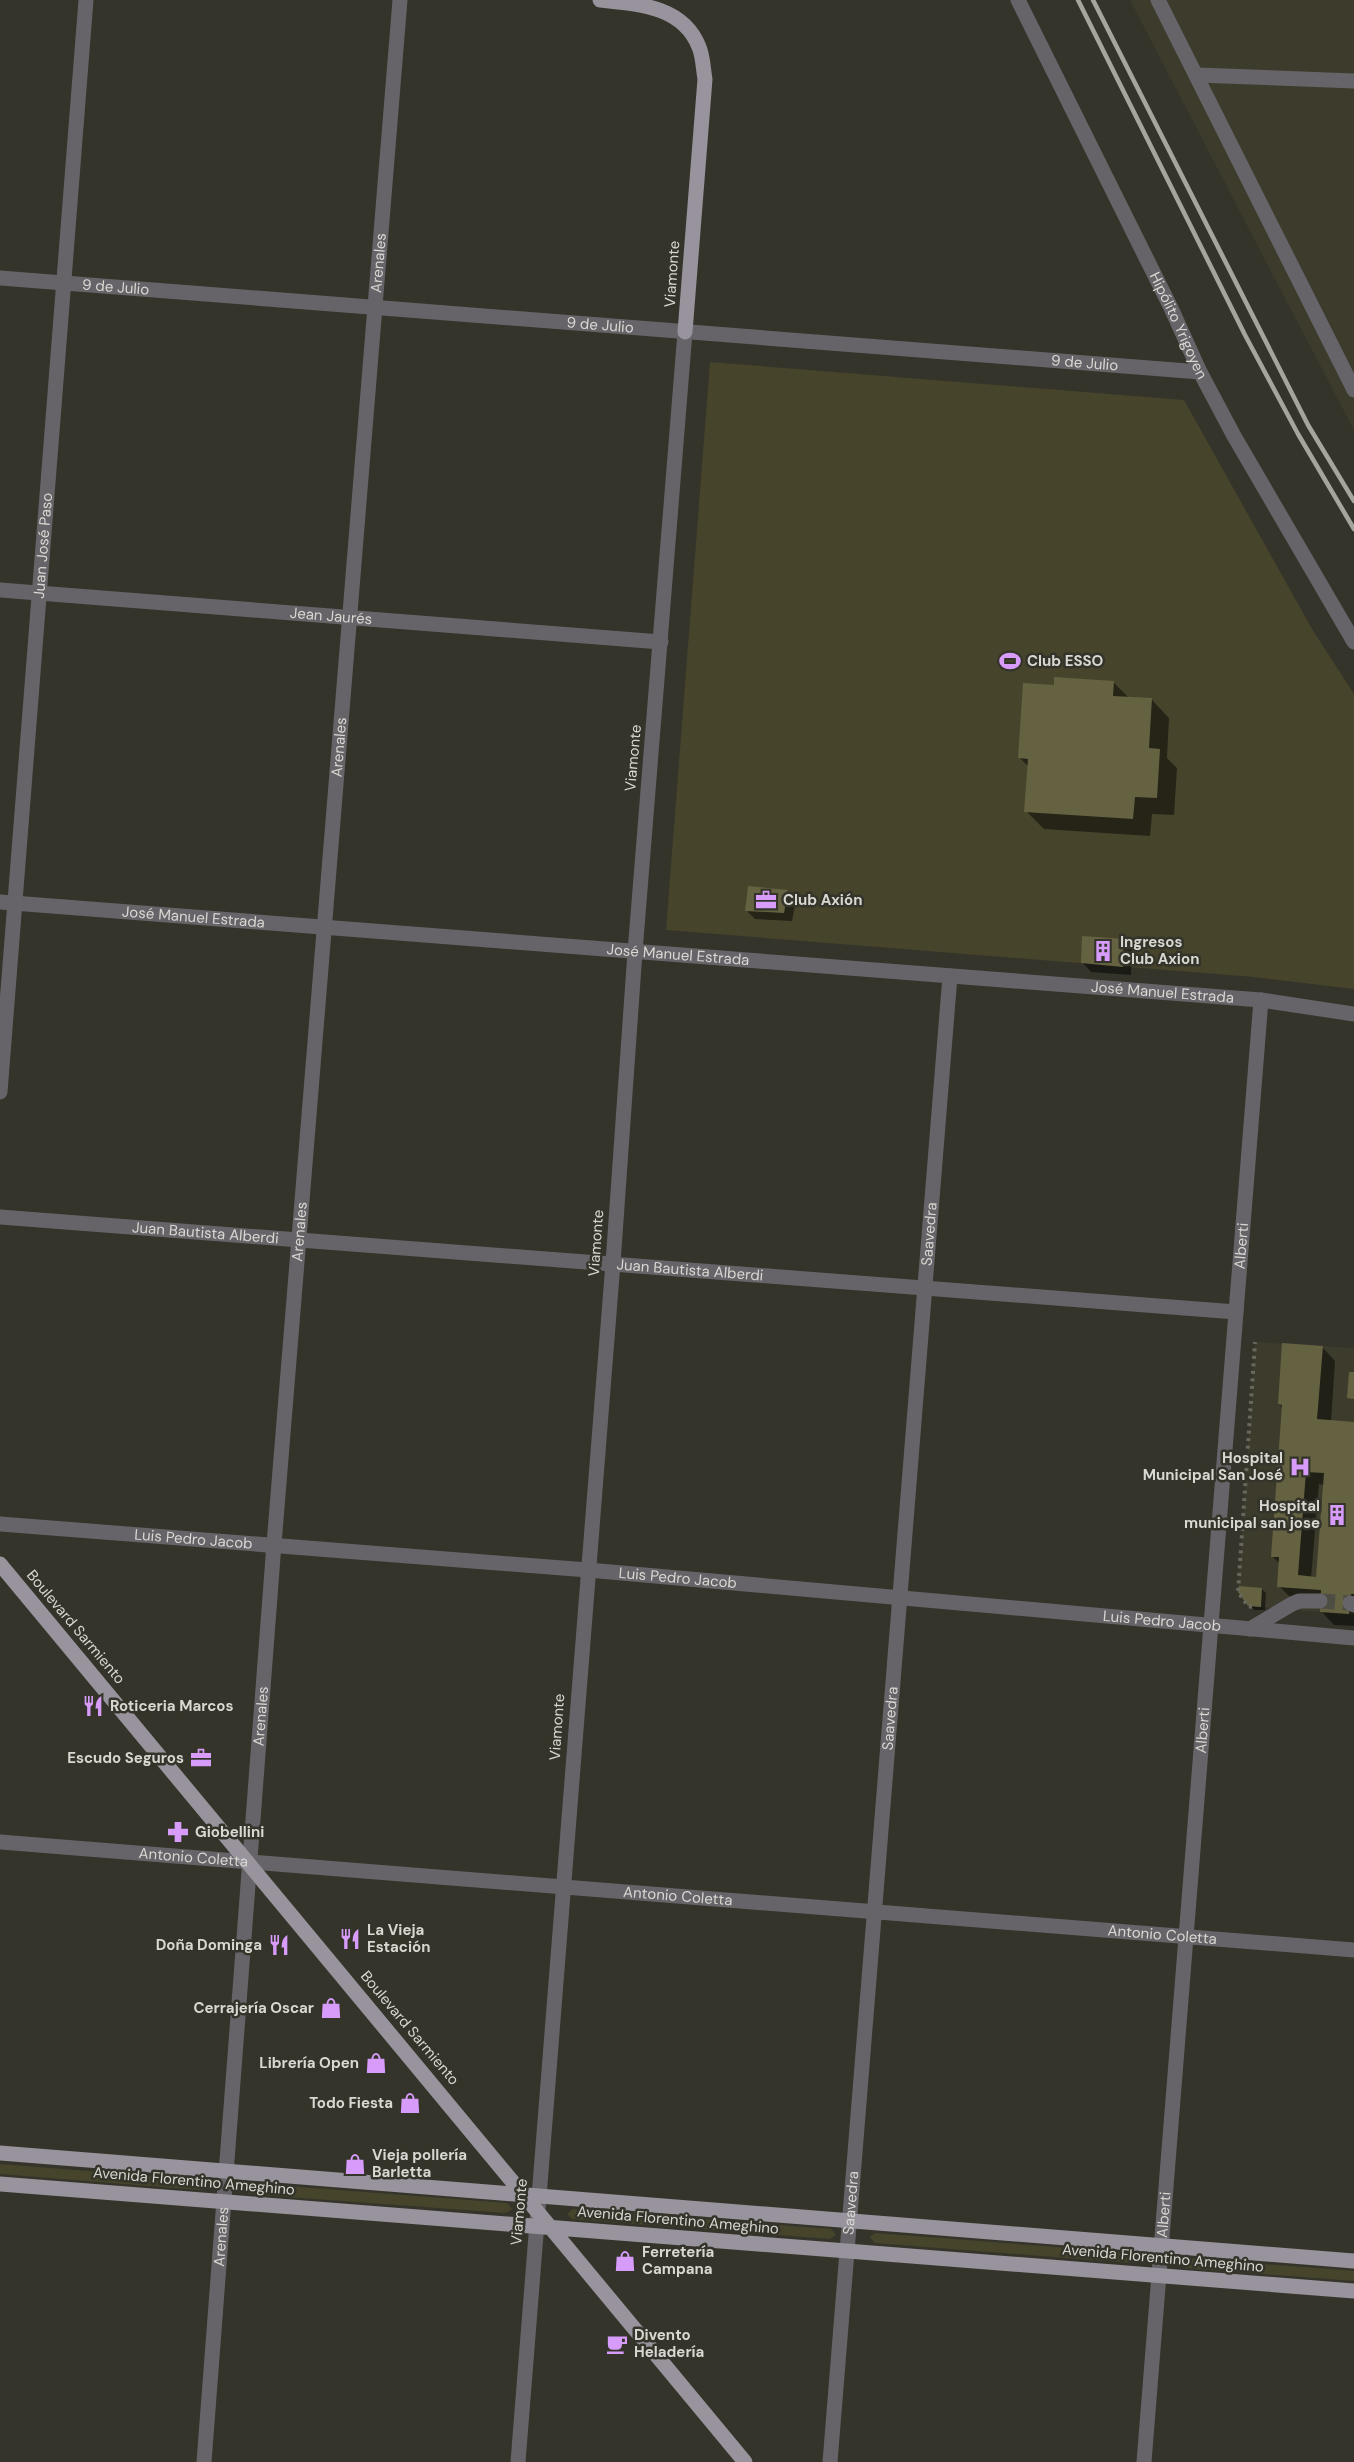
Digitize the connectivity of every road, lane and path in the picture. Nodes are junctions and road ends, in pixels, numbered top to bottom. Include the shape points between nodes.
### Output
1 (86, 0) edge
2 (400, 0) edge
3 (600, 0) edge
4 (1018, 0) edge
5 (1158, 0) edge
6 (1197, 75) junction
7 (1354, 81) edge
8 (0, 278) edge
9 (64, 284) junction
10 (375, 308) junction
11 (686, 332) junction
12 (1200, 372) junction
13 (1354, 390) edge
14 (0, 590) edge
15 (39, 593) junction
16 (350, 618) junction
17 (661, 642) junction
18 (1354, 642) edge
19 (7, 903) edge
20 (324, 927) junction
21 (634, 952) junction
22 (950, 976) junction
23 (1262, 1000) junction
24 (1354, 1014) edge
25 (0, 1092) edge
26 (0, 1217) edge
27 (299, 1239) junction
28 (613, 1263) junction
29 (925, 1288) junction
30 (1236, 1312) junction
31 (1255, 1342) dead end
32 (0, 1524) edge
33 (274, 1544) junction
34 (0, 1564) edge
35 (588, 1570) junction
36 (900, 1598) junction
37 (1320, 1601) tunnel mouth
38 (1285, 1610) junction
39 (1211, 1626) junction
40 (1250, 1629) junction
41 (1354, 1638) edge
42 (0, 1842) edge
43 (249, 1862) junction
44 (563, 1887) junction
45 (874, 1912) junction
46 (1186, 1937) junction
47 (1354, 1950) edge
48 (0, 2153) edge
49 (227, 2171) junction
50 (0, 2184) edge
51 (225, 2201) junction
52 (534, 2201) junction
53 (849, 2221) junction
54 (544, 2227) junction
55 (1161, 2246) junction
56 (847, 2251) junction
57 (1354, 2261) edge
58 (1159, 2276) junction
59 (1354, 2291) edge
60 (204, 2462) edge
61 (518, 2462) edge
62 (745, 2462) edge
63 (830, 2462) edge
64 (1144, 2462) edge

1 - 9 street, Juan José Paso
2 - 10 street, Arenales
3 - 11 main road, Viamonte via 645,5 674,15 690,29 700,48 705,79
4 - 12 street, Hipólito Yrigoyen
5 - 6 street
6 - 7 street
6 - 13 street
8 - 9 street, 9 de Julio
9 - 10 street, 9 de Julio
9 - 15 street, Juan José Paso
10 - 11 street, 9 de Julio
10 - 16 street, Arenales
11 - 12 street, 9 de Julio
11 - 17 street, Viamonte
12 - 18 street, Hipólito Yrigoyen
14 - 15 street, Jean Jaurés
15 - 16 street, Jean Jaurés
15 - 19 street, Juan José Paso
16 - 17 street, Jean Jaurés
16 - 20 street, Arenales
17 - 21 street, Viamonte
19 - 20 street, José Manuel Estrada
19 - 25 street, Juan José Paso
20 - 21 street, José Manuel Estrada
20 - 27 street, Arenales
21 - 22 street, José Manuel Estrada
21 - 28 street, Viamonte
22 - 23 street, José Manuel Estrada
22 - 29 street, Saavedra
23 - 24 street, José Manuel Estrada
23 - 30 street, Alberti
26 - 27 street, Juan Bautista Alberdi
27 - 28 street, Juan Bautista Alberdi
27 - 33 street, Arenales
28 - 29 street, Juan Bautista Alberdi
28 - 35 street, Viamonte
29 - 30 street, Juan Bautista Alberdi
29 - 36 street, Saavedra
30 - 39 street, Alberti
31 - 38 path via 1238,1592 1248,1606
32 - 33 street, Luis Pedro Jacob
33 - 35 street, Luis Pedro Jacob
33 - 43 street, Arenales
34 - 43 main road, Boulevard Sarmiento
35 - 36 street, Luis Pedro Jacob
35 - 44 street, Viamonte
36 - 39 street, Luis Pedro Jacob
36 - 45 street, Saavedra
37 - 38 street via 1299,1601
38 - 40 street
39 - 40 street, Luis Pedro Jacob
39 - 46 street, Alberti
40 - 41 street, Luis Pedro Jacob
42 - 43 street, Antonio Coletta
43 - 44 street, Antonio Coletta
43 - 49 street, Arenales
43 - 52 main road, Boulevard Sarmiento
44 - 45 street, Antonio Coletta
44 - 52 street, Viamonte
45 - 46 street, Antonio Coletta
45 - 53 street, Saavedra
46 - 47 street, Antonio Coletta
46 - 55 street, Alberti
48 - 49 main road, Avenida Florentino Ameghino
49 - 51 street, Arenales
49 - 52 main road, Avenida Florentino Ameghino
50 - 51 main road, Avenida Florentino Ameghino
51 - 54 main road, Avenida Florentino Ameghino
51 - 60 street, Arenales
52 - 53 main road, Avenida Florentino Ameghino
52 - 54 main road, Boulevard Sarmiento
53 - 55 main road, Avenida Florentino Ameghino
53 - 56 street, Saavedra
54 - 56 main road, Avenida Florentino Ameghino
54 - 61 street, Viamonte
54 - 62 main road, Boulevard Sarmiento
55 - 57 main road, Avenida Florentino Ameghino
55 - 58 street, Alberti
56 - 58 main road, Avenida Florentino Ameghino
56 - 63 street, Saavedra
58 - 59 main road, Avenida Florentino Ameghino
58 - 64 street, Alberti

